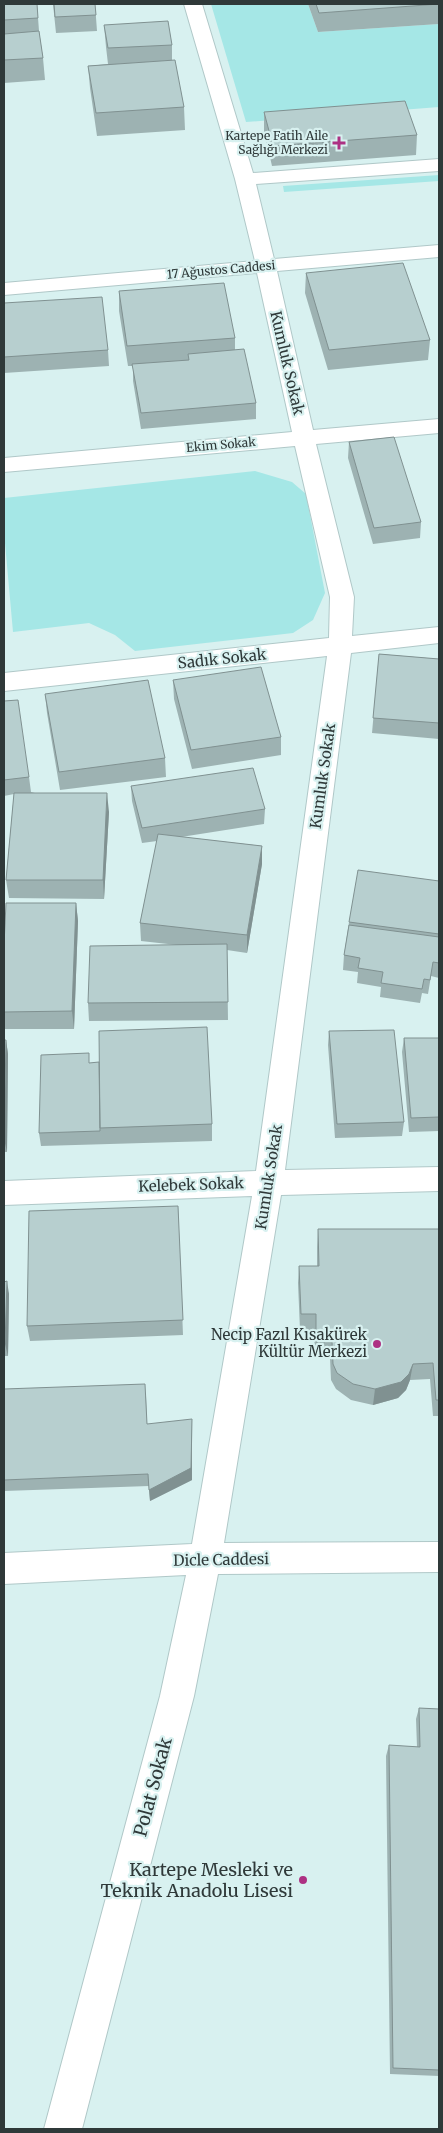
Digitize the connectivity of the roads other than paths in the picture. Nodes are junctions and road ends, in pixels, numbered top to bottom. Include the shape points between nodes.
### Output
1 (193, 4) edge
2 (439, 164) edge
3 (245, 179) junction
4 (439, 251) edge
5 (266, 266) junction
6 (4, 289) edge
7 (439, 426) edge
8 (304, 438) junction
9 (4, 465) edge
10 (439, 634) edge
11 (340, 646) junction
12 (4, 682) edge
13 (439, 1179) edge
14 (269, 1182) junction
15 (4, 1193) edge
16 (439, 1557) edge
17 (205, 1559) junction
18 (4, 1568) edge
19 (63, 2129) edge

1 - 3 street, Kumluk Sokak
2 - 3 street
3 - 5 street, Kumluk Sokak
4 - 5 street, 17 Ağustos Caddesi
5 - 6 street, 17 Ağustos Caddesi
5 - 8 street, Kumluk Sokak
7 - 8 street, Ekim Sokak
8 - 9 street, Ekim Sokak
8 - 11 street, Kumluk Sokak via 342,597
10 - 11 street, Sadık Sokak
11 - 12 street, Sadık Sokak
11 - 14 street, Kumluk Sokak
13 - 14 street, Kelebek Sokak
14 - 15 street, Kelebek Sokak
14 - 17 street, Kumluk Sokak
16 - 17 street, Dicle Caddesi
17 - 18 street, Dicle Caddesi
17 - 19 street, Polat Sokak via 177,1696

